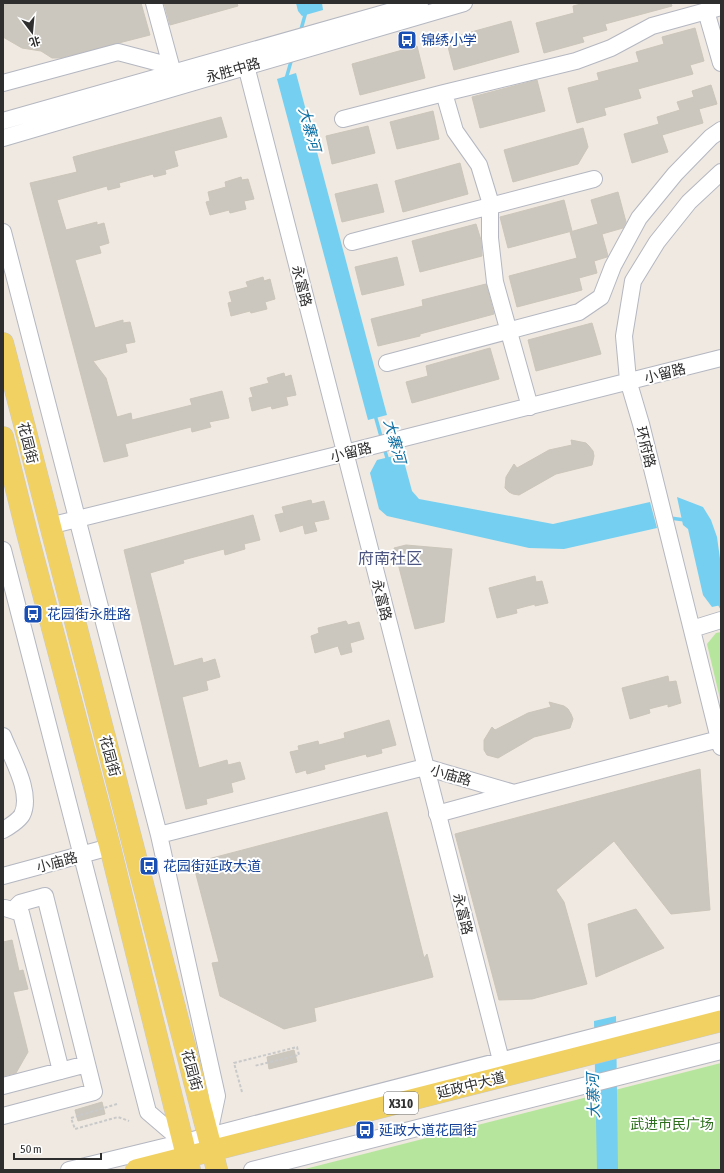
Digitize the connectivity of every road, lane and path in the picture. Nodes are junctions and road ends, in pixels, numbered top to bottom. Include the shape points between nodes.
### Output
1 (154, 3) edge
2 (420, 3) edge
3 (464, 3) edge
4 (714, 9) edge
5 (304, 43) junction
6 (245, 60) junction
7 (721, 63) edge
8 (172, 69) junction
9 (3, 83) edge
10 (444, 93) junction
11 (343, 119) dead end
12 (3, 121) edge
13 (721, 130) edge
14 (3, 138) edge
15 (721, 172) edge
16 (594, 179) dead end
17 (490, 206) junction
18 (3, 232) edge
19 (352, 242) dead end
20 (508, 331) junction
21 (3, 343) edge
22 (721, 358) edge
23 (387, 363) dead end
24 (629, 382) junction
25 (530, 407) junction
26 (3, 437) edge
27 (345, 454) junction
28 (78, 519) junction
29 (50, 526) junction
30 (3, 550) edge
31 (719, 621) edge
32 (692, 629) junction
33 (3, 736) edge
34 (720, 743) edge
35 (425, 767) junction
36 (514, 793) junction
37 (437, 814) junction
38 (3, 830) edge
39 (158, 835) junction
40 (110, 847) junction
41 (81, 855) junction
42 (3, 876) edge
43 (8, 909) edge
44 (721, 1004) edge
45 (721, 1022) edge
46 (721, 1032) edge
47 (721, 1051) edge
48 (623, 1052) junction
49 (589, 1061) junction
50 (87, 1064) junction
51 (254, 1066) dead end
52 (503, 1068) junction
53 (61, 1070) junction
54 (3, 1086) edge
55 (242, 1092) dead end
56 (117, 1104) dead end
57 (3, 1116) edge
58 (129, 1121) dead end
59 (214, 1154) edge
60 (186, 1161) edge
61 (69, 1170) edge
62 (136, 1170) edge
63 (252, 1170) edge

1 - 8 street
2 - 5 street, 永胜中路
3 - 5 street, 永胜中路
4 - 7 street
4 - 10 street via 652,26 611,48 576,61
5 - 6 street, 永胜中路
6 - 8 street, 永胜中路
6 - 14 street, 永胜中路
6 - 27 street, 永富路
8 - 9 street via 118,52
8 - 12 street, 永胜中路
10 - 11 street
10 - 17 street via 455,130 479,165
13 - 20 street via 675,174 639,218 613,266 601,297 579,312
15 - 24 street, 环府路 via 689,202 657,242 633,281 624,336
16 - 17 street
17 - 19 street
17 - 20 street via 490,238 495,282
18 - 28 street
20 - 23 street
20 - 25 street
21 - 29 main road, 花园街
22 - 24 street, 小留路
24 - 25 street, 小留路
24 - 32 street, 环府路
25 - 27 street, 小留路
26 - 40 main road, 花园街
27 - 28 street, 小留路
27 - 35 street, 永富路
28 - 29 street, 小留路
28 - 39 street
29 - 59 main road, 花园街
30 - 41 street
31 - 32 street
32 - 34 street, 环府路
33 - 38 street via 23,784 26,802 21,816
34 - 36 street
35 - 36 street, 小庙路
35 - 37 street, 永富路
35 - 39 street, 小庙路
36 - 37 street
37 - 52 street, 永富路
39 - 59 street via 217,1096
40 - 41 street, 小庙路
40 - 60 main road, 花园街
41 - 42 street, 小庙路
41 - 60 street via 148,1112
43 - 50 street via 45,896
43 - 53 street via 21,913
44 - 48 street
45 - 48 main road, X310
46 - 48 main road, X310
47 - 48 street
48 - 49 main road, X310
48 - 49 street
49 - 52 main road, 延政中大道 / X310
49 - 59 main road, 延政中大道 / X310
49 - 63 street
50 - 53 street
50 - 57 street via 94,1092
51 - 55 path via 299,1055 297,1046 234,1063
52 - 59 main road, 延政中大道 / X310
53 - 54 street
56 - 58 path via 71,1118 75,1129 118,1117
59 - 60 main road, X310
60 - 61 street
60 - 62 main road, X310

